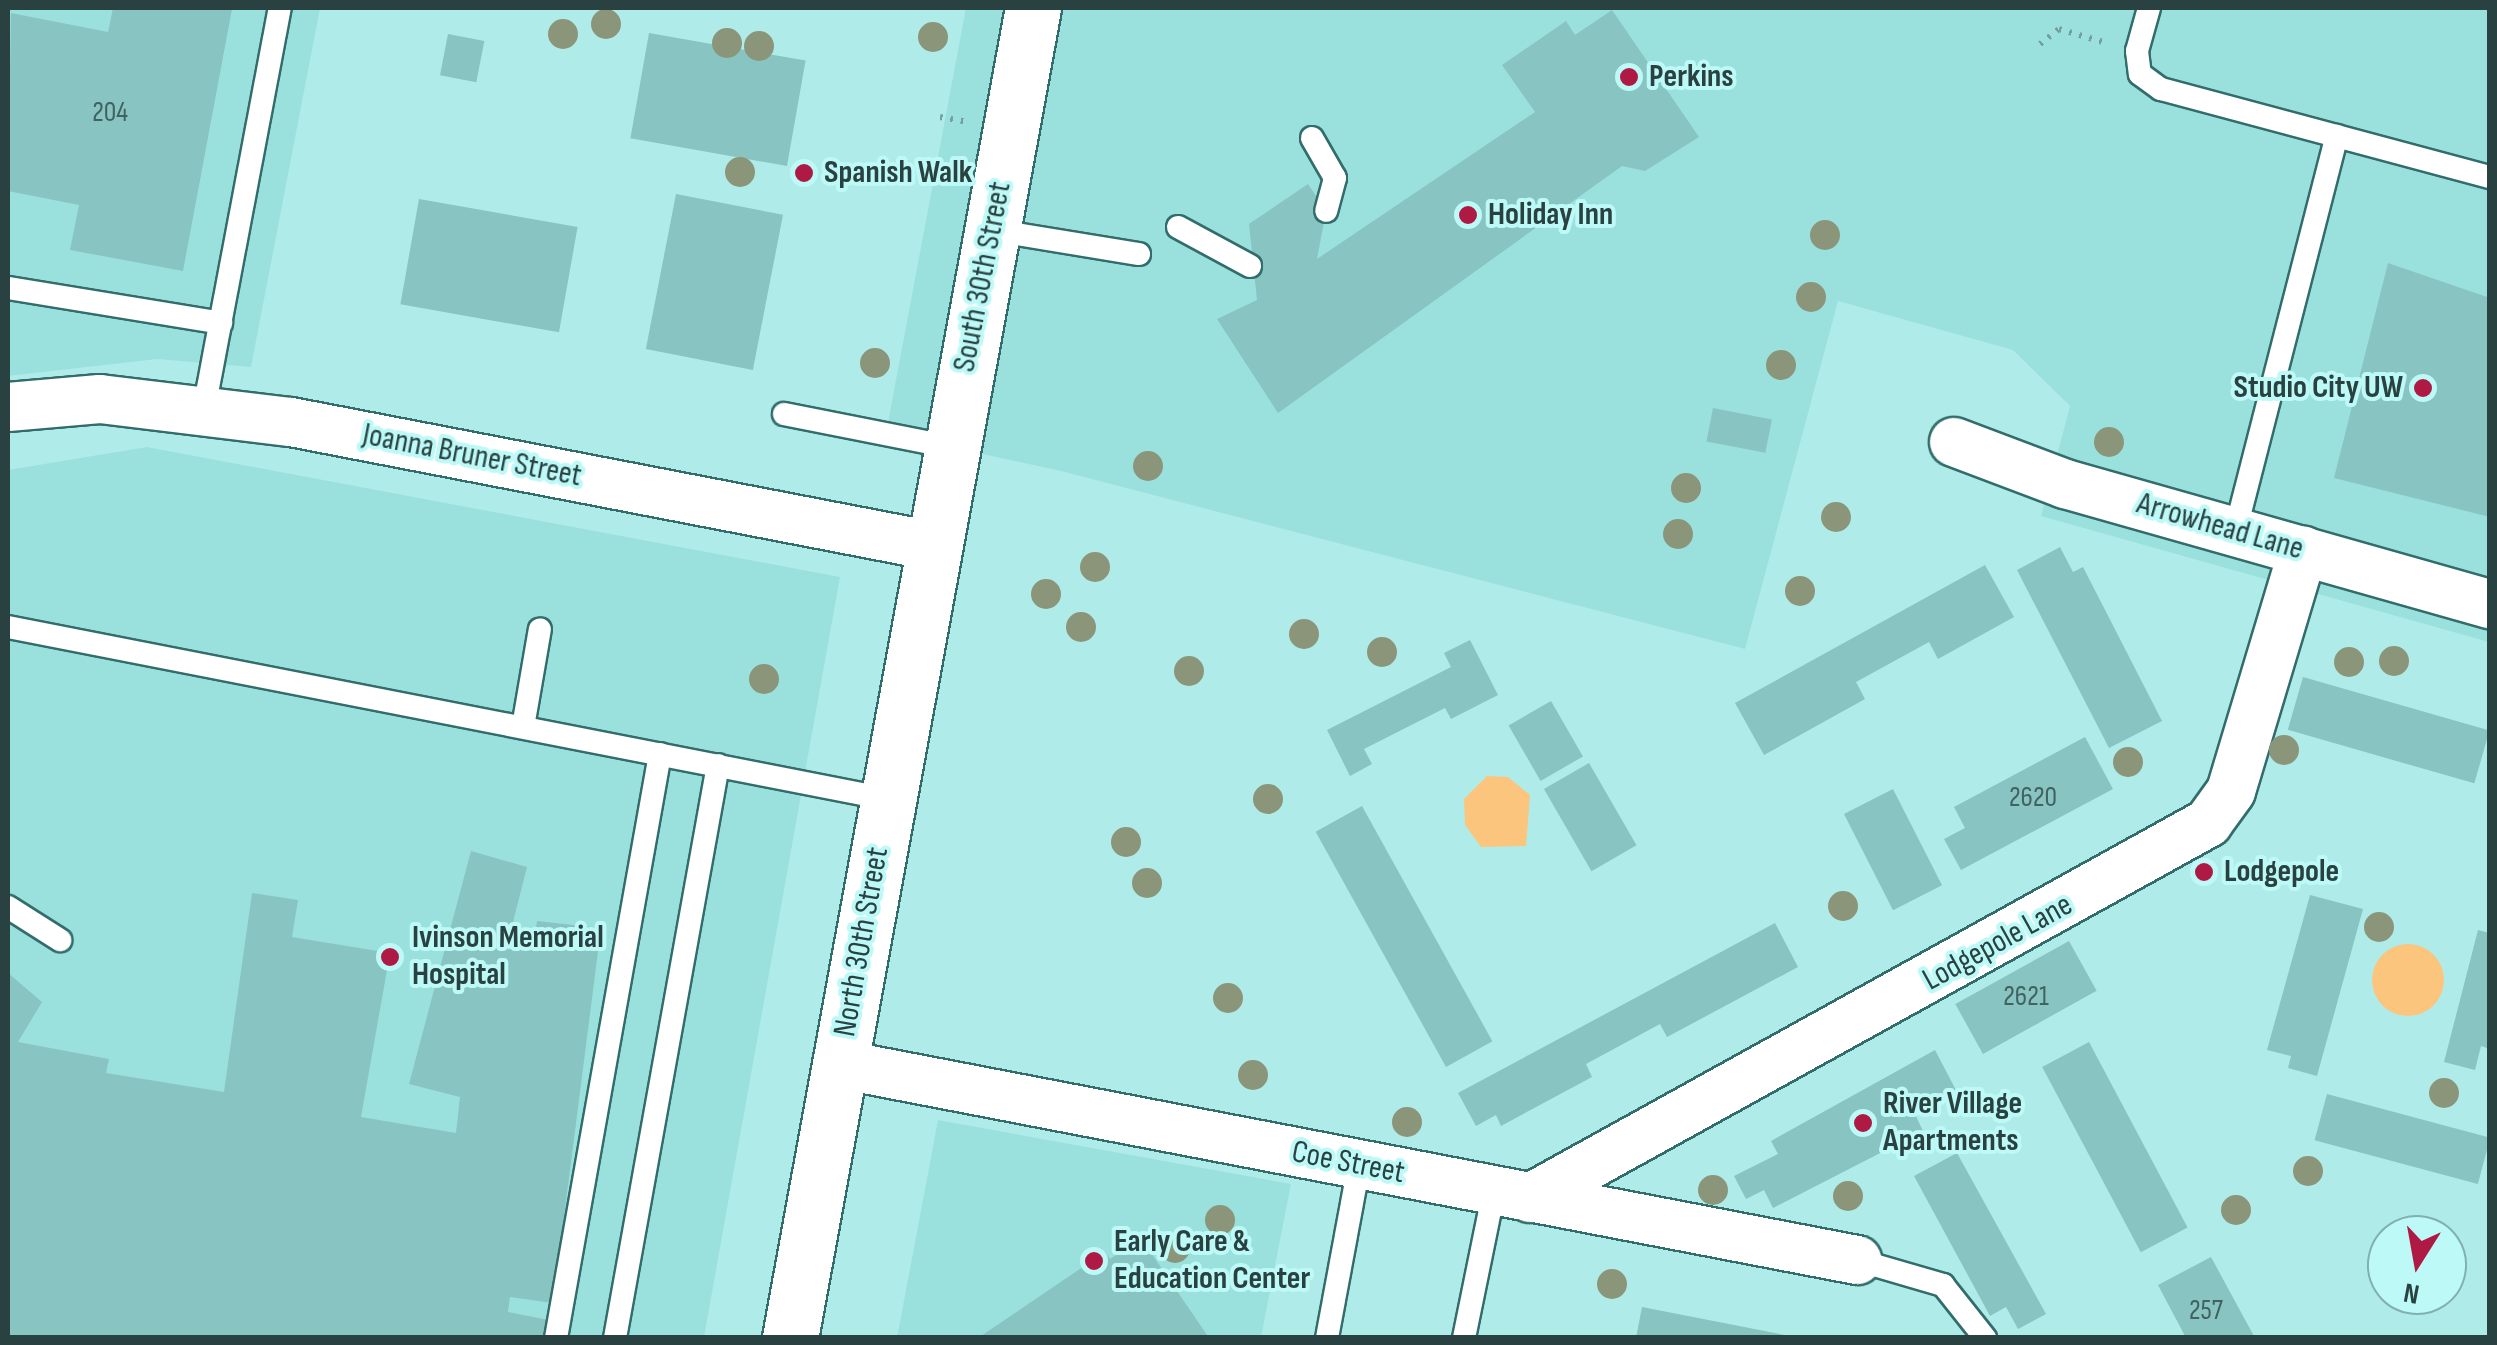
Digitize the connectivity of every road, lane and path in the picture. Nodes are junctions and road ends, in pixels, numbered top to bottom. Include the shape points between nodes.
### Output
1 (280, 8) edge
2 (1034, 8) edge
3 (2148, 8) edge
4 (2106, 43) dead end
5 (2040, 44) dead end
6 (2337, 136) junction
7 (1312, 138) dead end
8 (2490, 177) edge
9 (1326, 211) dead end
10 (1178, 227) dead end
11 (992, 230) junction
12 (1139, 254) dead end
13 (1250, 266) dead end
14 (8, 288) edge
15 (221, 323) junction
16 (8, 407) edge
17 (204, 409) junction
18 (784, 414) dead end
19 (1954, 442) dead end
20 (951, 447) junction
21 (2235, 532) junction
22 (933, 546) junction
23 (2303, 550) junction
24 (2490, 604) edge
25 (8, 626) edge
26 (540, 629) dead end
27 (523, 727) junction
28 (660, 754) junction
29 (718, 765) junction
30 (887, 798) junction
31 (8, 907) edge
32 (60, 940) dead end
33 (840, 1064) junction
34 (1358, 1165) junction
35 (1512, 1194) junction
36 (1856, 1260) joint
37 (556, 1338) edge
38 (615, 1338) edge
39 (790, 1338) edge
40 (1327, 1338) edge
41 (1464, 1338) edge
42 (1985, 1338) edge

1 - 15 lane
2 - 11 main road, South 30th Street
3 - 6 lane via 2136,51 2140,74 2150,82
4 - 5 path via 2059,29
6 - 8 lane
6 - 21 lane
7 - 9 lane via 1335,178
10 - 13 lane
11 - 12 lane
11 - 20 main road, South 30th Street
14 - 15 lane
15 - 17 lane
16 - 17 street, Joanna Bruner Street via 100,399
17 - 22 street, Joanna Bruner Street
18 - 20 lane
19 - 21 street, Arrowhead Lane via 2065,484
20 - 22 main road, South 30th Street
21 - 23 street, Arrowhead Lane
22 - 30 main road, North 30th Street
23 - 24 street, Arrowhead Lane
23 - 35 street, Lodgepole Lane via 2231,791 2208,823
25 - 27 lane
26 - 27 lane
27 - 28 lane
28 - 29 lane
28 - 37 lane
29 - 30 lane
29 - 38 lane
30 - 33 main road, North 30th Street
31 - 32 lane
33 - 34 street, Coe Street
33 - 39 main road, North 30th Street
34 - 35 street, Coe Street
34 - 40 lane
35 - 36 street, Coe Street
35 - 41 lane
36 - 42 lane via 1942,1285

